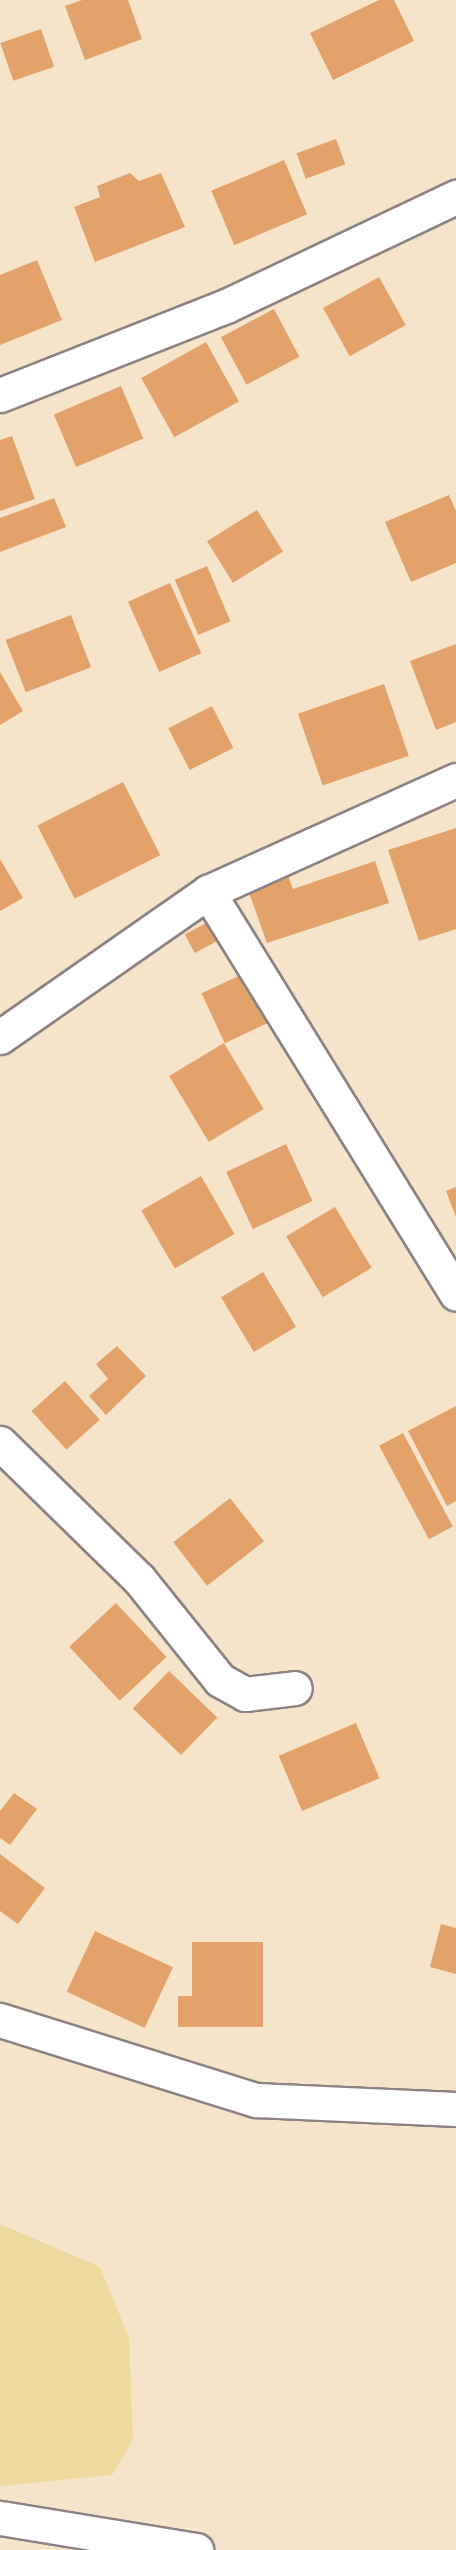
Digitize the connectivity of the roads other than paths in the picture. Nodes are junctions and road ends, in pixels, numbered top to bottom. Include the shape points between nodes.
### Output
1 (456, 197) edge
2 (0, 394) edge
3 (456, 780) edge
4 (208, 892) junction
5 (0, 1036) edge
6 (456, 1294) edge
7 (0, 1443) edge
8 (295, 1688) dead end
9 (0, 2020) edge
10 (456, 2109) edge
11 (0, 2518) edge
12 (196, 2550) edge

1 - 2 street via 226,306
3 - 4 street
4 - 5 street
4 - 6 street
7 - 8 street via 139,1579 220,1680 245,1694
9 - 10 street via 256,2100
11 - 12 street

